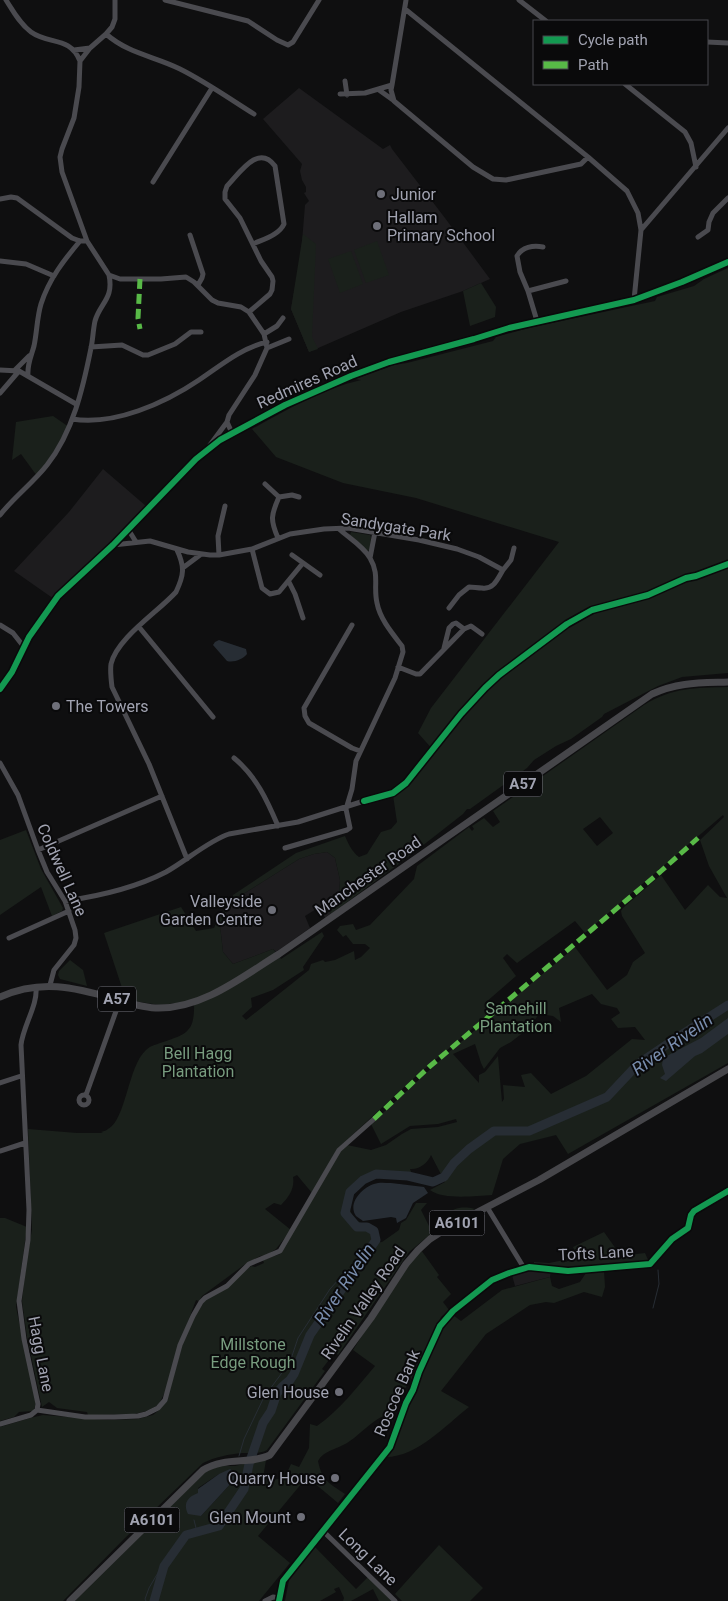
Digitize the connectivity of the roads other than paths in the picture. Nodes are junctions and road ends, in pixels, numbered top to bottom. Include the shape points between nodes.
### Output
1 (6, 0) edge
2 (115, 0) edge
3 (165, 0) edge
4 (319, 0) edge
5 (406, 0) edge
6 (519, 0) edge
7 (405, 9) junction
8 (545, 20) edge
9 (106, 34) junction
10 (708, 42) edge
11 (728, 44) edge
12 (90, 48) junction
13 (74, 50) junction
14 (80, 61) junction
15 (345, 80) dead end
16 (392, 84) junction
17 (626, 85) edge
18 (212, 88) junction
19 (379, 90) junction
20 (340, 94) dead end
21 (347, 95) junction
22 (394, 101) junction
23 (254, 114) dead end
24 (728, 128) edge
25 (588, 157) junction
26 (696, 166) junction
27 (153, 182) dead end
28 (728, 198) edge
29 (0, 199) edge
30 (641, 230) junction
31 (190, 235) dead end
32 (698, 238) dead end
33 (80, 241) junction
34 (87, 241) junction
35 (253, 244) junction
36 (543, 247) dead end
37 (0, 261) edge
38 (728, 262) edge
39 (109, 275) junction
40 (54, 276) junction
41 (566, 281) dead end
42 (198, 285) junction
43 (528, 291) junction
44 (634, 300) junction
45 (249, 312) junction
46 (283, 318) dead end
47 (537, 321) junction
48 (201, 332) dead end
49 (264, 334) junction
50 (289, 339) dead end
51 (267, 345) junction
52 (92, 346) junction
53 (31, 355) junction
54 (0, 370) edge
55 (16, 371) junction
56 (28, 376) junction
57 (0, 393) edge
58 (76, 404) junction
59 (72, 419) junction
60 (227, 422) junction
61 (232, 433) junction
62 (207, 449) junction
63 (265, 484) dead end
64 (279, 497) junction
65 (299, 497) dead end
66 (225, 506) dead end
67 (0, 515) edge
68 (339, 528) junction
69 (128, 529) junction
70 (374, 532) junction
71 (278, 538) junction
72 (136, 542) junction
73 (113, 545) junction
74 (514, 548) dead end
75 (252, 549) junction
76 (177, 550) junction
77 (200, 554) junction
78 (219, 555) junction
79 (292, 555) dead end
80 (370, 558) junction
81 (304, 563) junction
82 (184, 567) junction
83 (504, 570) junction
84 (320, 575) dead end
85 (289, 582) junction
86 (449, 608) dead end
87 (303, 618) dead end
88 (0, 625) edge
89 (352, 625) dead end
90 (139, 627) junction
91 (464, 629) junction
92 (482, 634) dead end
93 (24, 647) junction
94 (444, 649) junction
95 (398, 667) junction
96 (728, 682) edge
97 (0, 689) edge
98 (213, 717) dead end
99 (360, 751) junction
100 (234, 758) dead end
101 (0, 763) edge
102 (162, 796) junction
103 (364, 801) dead end
104 (346, 806) junction
105 (278, 826) junction
106 (285, 848) dead end
107 (38, 850) junction
108 (186, 859) junction
109 (66, 902) junction
110 (69, 911) junction
111 (9, 938) dead end
112 (50, 985) junction
113 (36, 986) junction
114 (0, 997) edge
115 (120, 1000) junction
116 (728, 1069) edge
117 (21, 1076) junction
118 (0, 1083) edge
119 (86, 1095) dead end
120 (374, 1119) dead end
121 (26, 1143) junction
122 (0, 1151) edge
123 (728, 1191) edge
124 (487, 1207) junction
125 (524, 1268) junction
126 (37, 1410) junction
127 (0, 1424) edge
128 (323, 1531) junction
129 (280, 1600) edge
130 (70, 1601) edge
131 (265, 1601) edge
132 (396, 1601) edge

1 - 13 street via 30,32
2 - 9 street via 115,19
3 - 4 street via 248,21 284,45 293,42
5 - 7 street
6 - 8 street
7 - 16 street
7 - 25 street
9 - 12 street
9 - 18 street via 120,45 181,70
10 - 11 street
12 - 13 street
12 - 14 street
13 - 14 street
14 - 34 street via 74,118 60,157 62,172
15 - 21 street
16 - 19 street
16 - 22 street
17 - 26 street via 685,132
18 - 23 street
18 - 27 street
19 - 21 street
19 - 22 street
20 - 21 street
22 - 25 street via 473,167 493,179 506,180 581,164
24 - 26 street
25 - 30 street via 627,191 638,213
26 - 30 street
28 - 32 street via 713,213 708,230
29 - 33 street via 11,197 21,201
30 - 44 street
31 - 42 street via 203,274
33 - 34 street
33 - 40 street
34 - 39 street
35 - 35 street via 240,218 225,199 225,192 253,159 262,157 275,166 284,224 279,231
35 - 45 street via 272,276 273,286 270,294
36 - 43 street via 523,249 517,256
37 - 40 street via 26,264
38 - 44 street, Redmires Road
39 - 42 street via 120,279 183,277
39 - 52 street via 108,296 96,320
40 - 53 street via 42,302
41 - 43 street
42 - 45 street via 212,300
43 - 47 street
44 - 47 street, Redmires Road
45 - 49 street
46 - 49 street
47 - 61 street, Redmires Road via 389,362 285,405
48 - 52 street via 191,332 174,344 148,355 122,345
49 - 51 street
50 - 51 street
51 - 59 street via 238,354 187,388 148,406 100,420
51 - 60 street via 255,376
52 - 58 street
53 - 55 street
53 - 56 street
54 - 55 street
55 - 56 street
55 - 57 street
56 - 58 street
58 - 59 street
59 - 67 street via 47,465
60 - 61 street
60 - 62 street
61 - 62 street, Redmires Road
62 - 69 street, Redmires Road
63 - 64 street
64 - 65 street
64 - 71 street via 272,521
66 - 78 street via 218,536
68 - 70 street, Sandygate Park
68 - 71 street, Sandygate Park
68 - 80 street
69 - 72 street
69 - 73 street, Redmires Road
70 - 80 street
70 - 83 street, Sandygate Park via 457,549
71 - 75 street, Sandygate Park
72 - 73 street, Sandygate Park
72 - 76 street, Sandygate Park via 157,542
73 - 93 street, Redmires Road via 58,596
74 - 83 street
75 - 78 street, Sandygate Park
75 - 85 street via 264,591 276,594
76 - 77 street, Sandygate Park
76 - 82 street
77 - 78 street, Sandygate Park
77 - 82 street
79 - 81 street
80 - 95 street via 375,572 379,612 403,649
81 - 84 street
81 - 85 street
82 - 90 street via 176,592
83 - 86 street via 490,587 469,587
85 - 87 street
88 - 93 street
89 - 99 street via 304,712 309,723
90 - 98 street
90 - 102 street via 114,656 110,670 112,687
91 - 92 street via 471,626
91 - 94 street
91 - 94 street via 456,623 451,625
93 - 97 street, Redmires Road
94 - 95 street via 420,674
95 - 99 street
96 - 115 main road, Manchester Road / A57 via 676,685 652,694 305,937 216,993 197,1002 159,1008
99 - 104 street
100 - 105 street via 252,776
101 - 107 street, Coldwell Lane via 18,795
102 - 107 street
102 - 108 street
103 - 104 street
104 - 105 street
104 - 106 street via 348,830
105 - 108 street via 221,836
107 - 109 street, Coldwell Lane via 47,872
108 - 109 street via 166,872 136,884
109 - 110 street, Coldwell Lane
110 - 111 street
110 - 112 street, Coldwell Lane via 76,938 54,970
112 - 113 main road, Manchester Road / A57
112 - 115 main road, Manchester Road / A57
113 - 114 main road, Manchester Road / A57
113 - 117 street, Hagg Lane via 36,999 22,1039
115 - 119 street
116 - 124 main road, Rivelin Valley Road / A6101
117 - 118 street
117 - 121 street, Hagg Lane
120 - 126 street, Hagg Lane via 339,1150 280,1251 249,1264 227,1286 201,1302 180,1345 165,1400 158,1408 138,1416 114,1417 85,1417
121 - 122 street
121 - 126 street, Hagg Lane via 29,1228 19,1301
123 - 125 street, Tofts Lane via 694,1211 688,1228 672,1239 650,1264 568,1271
124 - 125 street
124 - 130 main road, Rivelin Valley Road / A6101 via 447,1228 418,1250 270,1455 215,1463 202,1470
125 - 128 street, Roscoe Bank via 485,1284 445,1319 419,1372 390,1447
126 - 127 street via 31,1415
128 - 129 street, Roscoe Bank via 283,1581
128 - 132 street, Long Lane
129 - 131 street, Roscoe Bank

